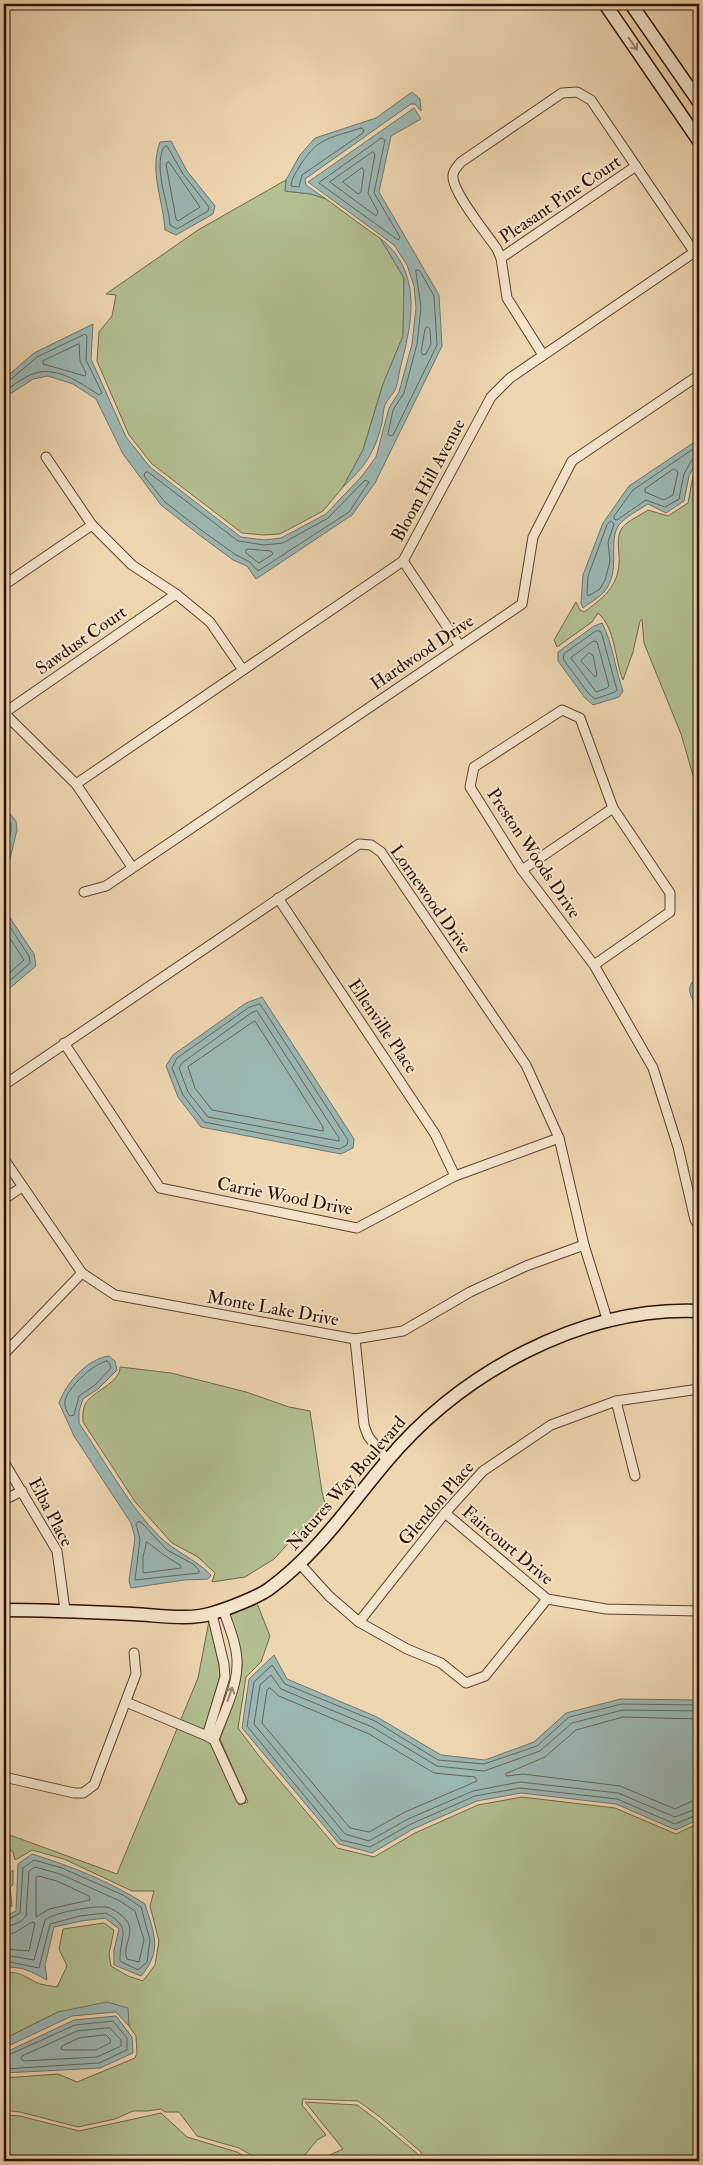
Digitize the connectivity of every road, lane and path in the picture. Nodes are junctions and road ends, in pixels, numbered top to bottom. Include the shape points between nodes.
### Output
1 (605, 4) edge
2 (631, 4) edge
3 (699, 102) edge
4 (699, 141) edge
5 (636, 166) junction
6 (698, 254) edge
7 (501, 258) junction
8 (543, 355) junction
9 (699, 375) edge
10 (46, 457) dead end
11 (92, 525) junction
12 (403, 561) junction
13 (4, 585) edge
14 (176, 594) junction
15 (460, 646) junction
16 (243, 670) junction
17 (4, 713) edge
18 (76, 784) junction
19 (612, 808) junction
20 (132, 867) junction
21 (522, 870) junction
22 (84, 892) dead end
23 (278, 898) junction
24 (594, 965) junction
25 (64, 1043) junction
26 (4, 1085) edge
27 (558, 1138) junction
28 (4, 1159) edge
29 (455, 1176) junction
30 (22, 1187) junction
31 (4, 1199) edge
32 (699, 1226) edge
33 (584, 1245) junction
34 (82, 1273) junction
35 (699, 1311) edge
36 (608, 1322) junction
37 (355, 1339) junction
38 (4, 1354) edge
39 (699, 1389) edge
40 (616, 1401) junction
41 (387, 1460) junction
42 (4, 1462) edge
43 (634, 1476) dead end
44 (22, 1491) junction
45 (4, 1500) edge
46 (445, 1514) junction
47 (300, 1564) junction
48 (547, 1599) junction
49 (4, 1610) edge
50 (65, 1610) junction
51 (218, 1611) junction
52 (699, 1611) edge
53 (360, 1622) junction
54 (232, 1639) junction
55 (219, 1643) junction
56 (134, 1653) dead end
57 (126, 1702) junction
58 (211, 1738) junction
59 (4, 1777) edge
60 (241, 1799) dead end

1 -> 4 street
2 - 3 street
5 - 6 street
5 - 7 street, Pleasant Pine Court
5 - 7 street via 584,94 562,93 461,162 453,176 454,184
6 - 8 street, Bloom Hill Avenue
7 - 8 street via 507,298
8 - 12 street, Bloom Hill Avenue via 510,378 491,397
9 - 15 street, Hardwood Drive via 572,461 533,537 522,604
10 - 11 street
11 - 13 street
11 - 14 street via 132,565
12 - 15 street
12 - 16 street, Bloom Hill Avenue
14 - 16 street via 210,622
14 - 17 street, Sawdust Court
15 - 20 street, Hardwood Drive
16 - 18 street, Bloom Hill Avenue
17 - 18 street
18 - 20 street
19 - 21 street
19 - 21 street, Preston Woods Drive via 580,718 562,710 474,766 470,787
19 - 24 street, Preston Woods Drive via 670,892 670,912
20 - 22 street, Hardwood Drive via 106,886
21 - 24 street, Preston Woods Drive
23 - 25 street, Lornewood Drive
23 - 27 street, Lornewood Drive via 358,844 371,845 381,852 526,1065
23 - 29 street, Ellenville Place via 436,1134
24 - 32 street, Preston Woods Drive via 653,1068
25 - 26 street, Lornewood Drive
25 - 29 street, Carrie Wood Drive via 160,1188 357,1228
27 - 29 street, Carrie Wood Drive
27 - 33 street, Lornewood Drive
28 - 30 street, Monte Lake Drive
30 - 31 street
30 - 34 street, Monte Lake Drive
33 - 36 street, Lornewood Drive
33 - 37 street, Monte Lake Drive via 526,1266 470,1292 403,1331
34 - 37 street, Monte Lake Drive via 115,1295
34 - 38 street
35 - 36 street, Natures Way Boulevard via 647,1314
36 - 41 street, Natures Way Boulevard via 563,1335 514,1356 464,1388 422,1422
37 - 41 street via 364,1425 368,1436
39 - 40 street, Glendon Place
40 - 43 street
40 - 46 street, Glendon Place via 551,1425 483,1471
41 - 47 street, Natures Way Boulevard
42 - 44 street, Elba Place
44 - 45 street
44 - 50 street, Elba Place via 57,1551
46 - 48 street, Faircourt Drive
46 - 53 street, Glendon Place
47 - 51 street, Natures Way Boulevard via 267,1591
47 - 53 street via 328,1596
48 - 52 street, Faircourt Drive via 606,1608
48 - 53 street via 486,1676 466,1683 442,1663 407,1649
49 - 50 street, Natures Way Boulevard
50 - 51 street, Natures Way Boulevard via 190,1616
51 - 54 street
51 - 55 street
54 - 55 street
58 -> 54 street via 236,1676
55 - 58 street via 225,1677
56 - 57 street via 136,1674
57 - 58 street
57 - 59 street via 94,1785 88,1791 74,1794
58 - 60 street

